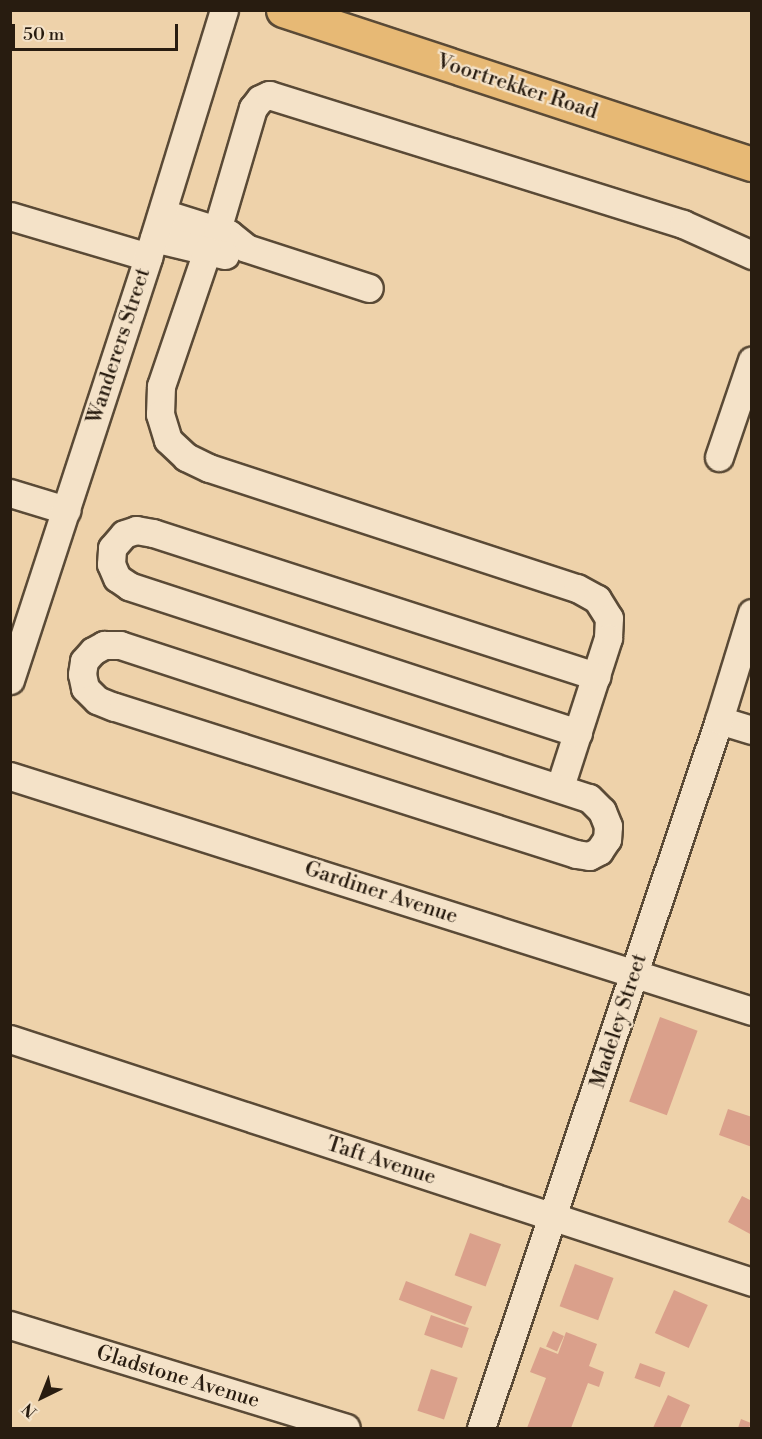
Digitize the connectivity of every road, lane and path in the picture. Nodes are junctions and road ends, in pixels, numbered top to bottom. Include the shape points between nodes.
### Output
1 (224, 10) edge
2 (283, 10) edge
3 (752, 164) edge
4 (10, 216) edge
5 (155, 236) junction
6 (212, 241) junction
7 (752, 255) edge
8 (369, 288) dead end
9 (752, 360) edge
10 (719, 458) dead end
11 (10, 493) edge
12 (66, 510) junction
13 (752, 613) edge
14 (596, 676) junction
15 (10, 680) edge
16 (719, 720) junction
17 (752, 730) edge
18 (578, 733) junction
19 (10, 776) edge
20 (560, 787) junction
21 (635, 973) junction
22 (752, 1011) edge
23 (10, 1039) edge
24 (554, 1218) junction
25 (752, 1282) edge
26 (10, 1325) edge
27 (346, 1428) edge
28 (481, 1428) edge

1 - 5 street, Wanderers Street
2 - 3 main road, Voortrekker Road
4 - 5 street
5 - 6 street
5 - 12 street, Wanderers Street
6 - 7 street via 253,108 268,95 683,224
6 - 8 street via 225,255 246,248
6 - 14 street via 161,386 160,414 168,440 186,457 209,468 577,588 597,599 609,618 608,638
9 - 10 street
11 - 12 street
12 - 15 street, Wanderers Street
13 - 16 street, Madeley Street
14 - 18 street
14 - 18 street via 153,532 136,530 124,534 112,548 111,564 117,578 129,586
16 - 17 street
16 - 21 street, Madeley Street
18 - 20 street
19 - 21 street, Gardiner Avenue
20 - 20 street via 120,645 104,645 84,660 85,688 97,700 114,707 576,854 589,856 599,851 607,839 608,826 602,811 590,798
21 - 22 street, Gardiner Avenue
21 - 24 street, Madeley Street
23 - 24 street, Taft Avenue
24 - 25 street, Taft Avenue
24 - 28 street, Madeley Street
26 - 27 street, Gladstone Avenue

